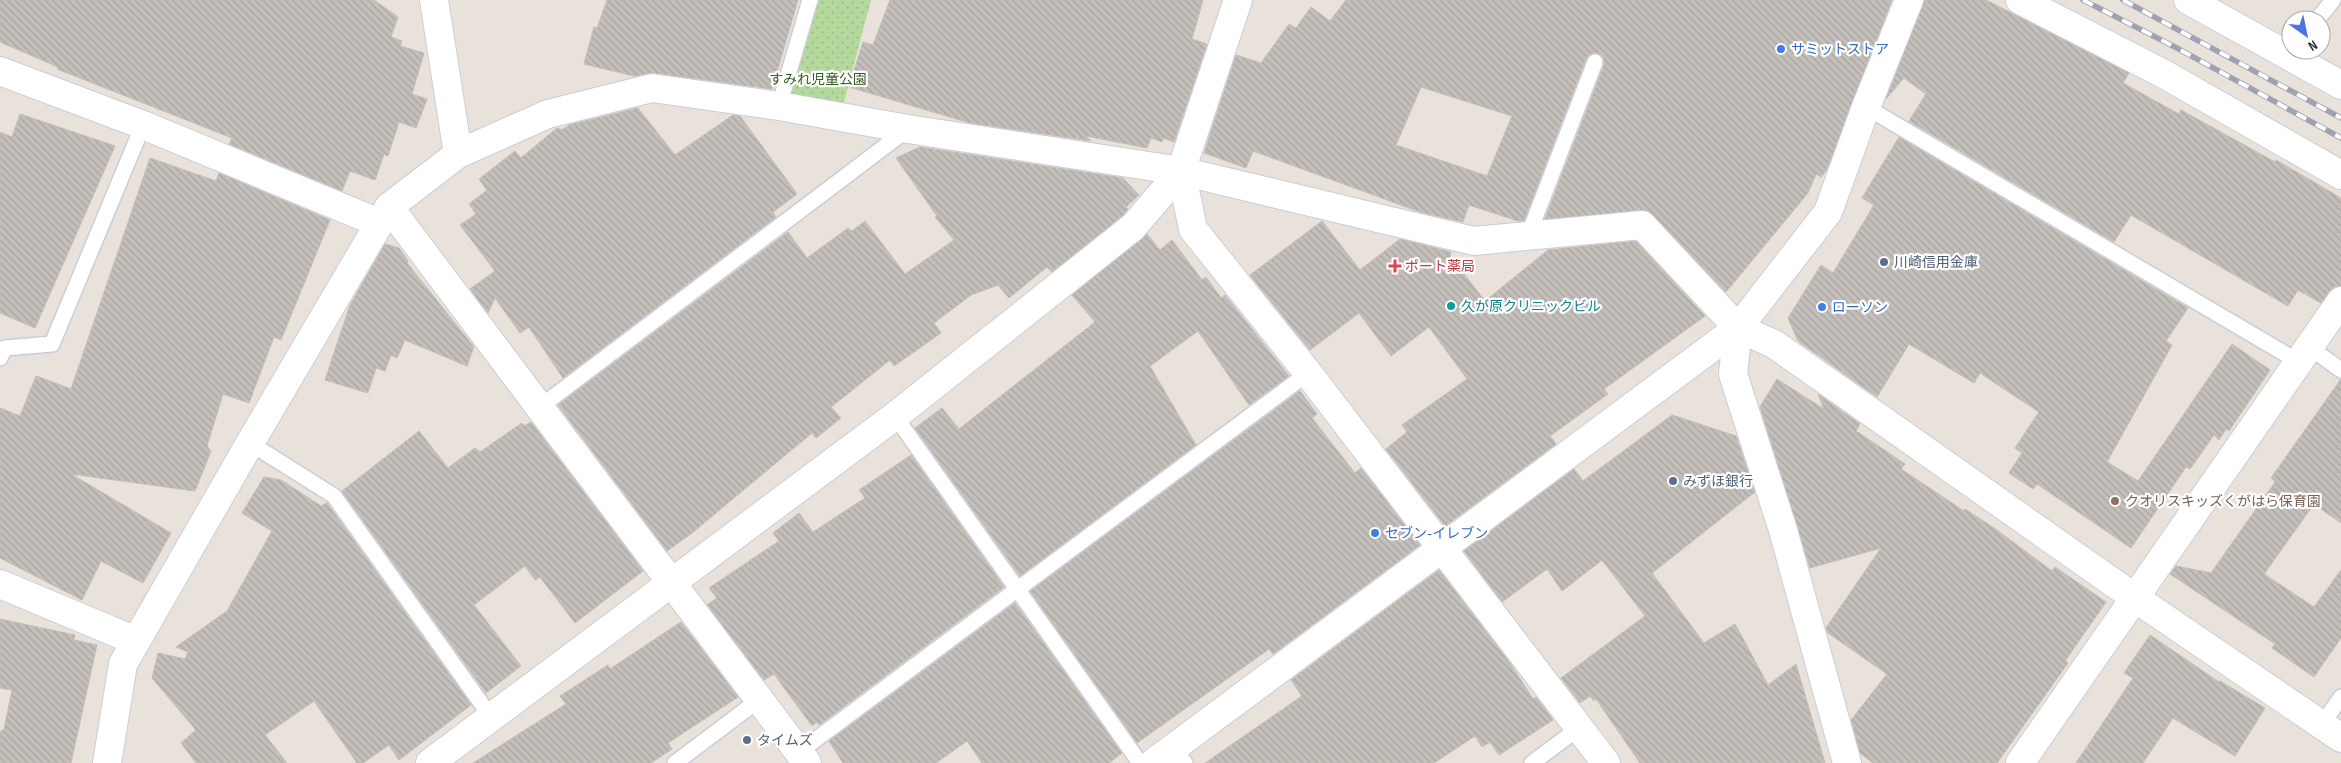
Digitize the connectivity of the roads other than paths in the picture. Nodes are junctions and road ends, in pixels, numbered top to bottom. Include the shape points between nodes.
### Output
1 (434, 0) edge
2 (810, 0) edge
3 (1238, 0) edge
4 (1909, 0) edge
5 (2020, 0) edge
6 (2188, 0) edge
7 (2333, 0) edge
8 (2325, 10) edge
9 (2281, 48) edge
10 (2302, 60) edge
11 (1595, 62) dead end
12 (0, 71) edge
13 (2341, 85) edge
14 (779, 106) junction
15 (1866, 107) junction
16 (143, 125) junction
17 (908, 129) junction
18 (458, 154) junction
19 (1180, 171) junction
20 (2341, 175) edge
21 (384, 215) junction
22 (1528, 236) junction
23 (2341, 301) edge
24 (1738, 328) junction
25 (2304, 354) junction
26 (0, 358) edge
27 (2341, 370) edge
28 (1308, 373) junction
29 (540, 408) junction
30 (895, 416) junction
31 (250, 443) junction
32 (1443, 549) junction
33 (672, 582) junction
34 (1, 586) edge
35 (1018, 590) junction
36 (2136, 598) junction
37 (136, 641) junction
38 (2341, 697) edge
39 (760, 700) junction
40 (492, 717) junction
41 (1579, 728) junction
42 (2332, 731) edge
43 (803, 758) edge
44 (1171, 758) edge
45 (107, 763) edge
46 (430, 763) edge
47 (675, 763) edge
48 (1140, 763) edge
49 (1532, 763) edge
50 (1606, 763) edge
51 (1847, 763) edge
52 (2020, 763) edge

1 - 18 street
2 - 14 lane
3 - 19 street
4 - 15 street
5 - 20 street via 2162,73
6 - 9 street
7 - 8 lane
10 - 13 street
11 - 22 lane
12 - 16 street
14 - 17 street
14 - 18 street via 652,88 548,114
15 - 24 street via 1828,212
15 - 25 lane
16 - 21 street
16 - 26 lane via 52,344 5,348
17 - 19 street
17 - 29 lane
18 - 21 street
19 - 22 street via 1474,241
19 - 28 street via 1193,229
19 - 30 street via 1133,227
21 - 29 street
21 - 31 street
22 - 24 street via 1642,225
23 - 25 street
24 - 32 street
24 - 36 street via 1774,344
24 - 51 street via 1733,374 1783,530
25 - 27 lane
25 - 36 street
28 - 32 street
28 - 35 lane
29 - 33 street
30 - 33 street
30 - 35 lane
31 - 37 street
31 - 40 lane via 334,496
32 - 41 street
32 - 44 street
33 - 39 street
33 - 40 street
34 - 37 street
35 - 43 lane
35 - 48 lane
36 - 42 street
36 - 52 street
37 - 45 street via 123,664
38 - 42 lane
39 - 43 street
39 - 47 lane
40 - 46 street
41 - 49 lane
41 - 50 street

